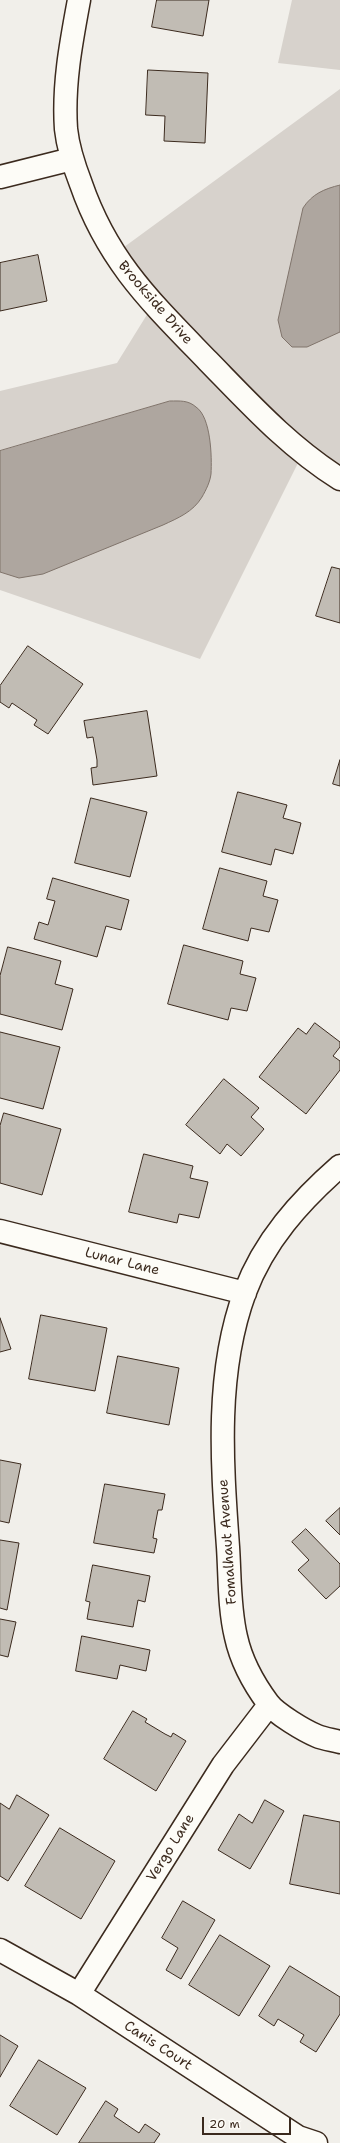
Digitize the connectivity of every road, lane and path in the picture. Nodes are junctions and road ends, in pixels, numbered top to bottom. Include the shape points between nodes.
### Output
1 (79, 0) edge
2 (72, 159) junction
3 (0, 177) edge
4 (340, 479) edge
5 (340, 1166) edge
6 (0, 1231) edge
7 (245, 1293) junction
8 (269, 1705) junction
9 (340, 1742) edge
10 (0, 1950) edge
11 (79, 1994) junction
12 (316, 2143) edge

1 - 2 street, Brookside Drive via 65,94 66,130
2 - 3 street
2 - 4 street, Brookside Drive via 105,241 140,289 275,430 314,462
5 - 7 street, Fomalhaut Avenue via 321,1182 276,1233 258,1262
6 - 7 street, Lunar Lane
7 - 8 street, Fomalhaut Avenue via 234,1334 227,1377 222,1435 223,1482 236,1638 251,1676
8 - 9 street, Fomalhaut Avenue via 292,1722 318,1736
8 - 11 street, Vergo Lane via 223,1765
10 - 11 street, Canis Court
11 - 12 street, Canis Court via 298,2137

